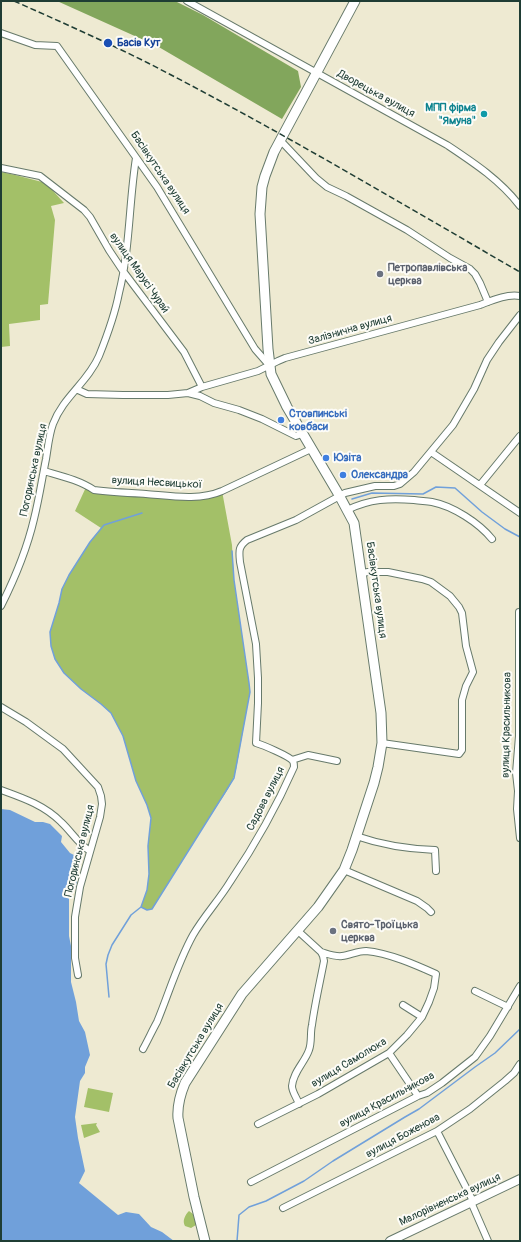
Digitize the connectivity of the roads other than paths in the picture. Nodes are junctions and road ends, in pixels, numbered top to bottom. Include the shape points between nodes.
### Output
1 (187, 1) edge
2 (355, 1) edge
3 (1, 33) edge
4 (317, 72) junction
5 (280, 140) junction
6 (136, 158) junction
7 (1, 168) edge
8 (520, 206) edge
9 (123, 271) junction
10 (520, 296) edge
11 (488, 302) junction
12 (520, 315) edge
13 (269, 365) junction
14 (202, 387) junction
15 (76, 389) junction
16 (188, 393) junction
17 (302, 434) junction
18 (520, 436) edge
19 (311, 449) junction
20 (431, 452) junction
21 (44, 472) junction
22 (480, 485) junction
23 (339, 495) junction
24 (347, 510) junction
25 (520, 513) edge
26 (492, 539) dead end
27 (362, 573) junction
28 (1, 606) edge
29 (519, 612) edge
30 (520, 704) edge
31 (1, 707) edge
32 (382, 743) junction
33 (292, 760) junction
34 (337, 761) dead end
35 (1, 790) edge
36 (356, 836) junction
37 (520, 838) edge
38 (90, 851) junction
39 (344, 870) junction
40 (436, 871) dead end
41 (430, 912) dead end
42 (298, 931) junction
43 (321, 952) junction
44 (78, 975) dead end
45 (520, 986) edge
46 (475, 991) dead end
47 (404, 1005) dead end
48 (508, 1007) junction
49 (422, 1017) junction
50 (143, 1049) dead end
51 (389, 1053) junction
52 (520, 1064) edge
53 (514, 1073) junction
54 (520, 1078) edge
55 (418, 1096) junction
56 (299, 1104) junction
57 (258, 1124) dead end
58 (437, 1131) junction
59 (520, 1180) edge
60 (251, 1182) dead end
61 (472, 1202) junction
62 (283, 1208) dead end
63 (205, 1241) edge
64 (390, 1241) edge
65 (488, 1241) edge

1 - 4 street, Дворецька вулиця
2 - 4 main road, Басівкутська вулиця
3 - 6 street, Басівкутська вулиця via 35,44 57,46
4 - 5 main road, Басівкутська вулиця
4 - 8 street, Дворецька вулиця via 447,145 486,171
5 - 11 street via 327,187 407,230 470,269 480,283
5 - 13 main road, Басівкутська вулиця via 265,176 260,201
6 - 9 street, Погоринська вулиця
6 - 13 street, Басівкутська вулиця via 157,187 255,349
7 - 9 street, вулиця Марусі Чурай via 40,176 84,210
9 - 14 street, вулиця Марусі Чурай via 184,352
9 - 15 street, Погоринська вулиця via 120,293 98,359
10 - 11 street, Залізнична вулиця via 510,295
11 - 13 street, Залізнична вулиця via 286,358
12 - 20 street via 487,360 457,418
13 - 14 street, Залізнична вулиця via 258,371
13 - 17 main road, Басівкутська вулиця via 271,374
14 - 16 street, Залізнична вулиця
15 - 16 street, Залізнична вулиця via 87,394
15 - 21 street, Погоринська вулиця via 57,414 50,434
16 - 17 street, Залізнична вулиця via 262,419 296,436
17 - 19 main road, Басівкутська вулиця
18 - 22 street
19 - 21 street, вулиця Несвицької via 222,491 203,496 94,490 66,477
19 - 23 main road, Басівкутська вулиця
20 - 22 street
20 - 23 street via 400,484 375,486
21 - 28 street, Погоринська вулиця via 27,545
22 - 25 street
23 - 24 main road, Басівкутська вулиця
23 - 33 street, Садова вулиця via 296,520 247,540 241,544 239,550 256,644 256,743
24 - 26 street via 376,500 432,502 461,514
24 - 27 main road, Басівкутська вулиця via 354,523
27 - 32 main road, Басівкутська вулиця via 381,713
27 - 32 street via 388,572 422,579 431,582 450,596 462,613 466,646 473,672 462,700 462,750 458,754
29 - 30 street, вулиця Красильникова
30 - 37 street, вулиця Красильникова via 516,773
31 - 38 street, Погоринська вулиця via 63,750 98,787 102,804
32 - 36 main road, Басівкутська вулиця via 374,784
33 - 34 street via 308,755
33 - 50 street, Садова вулиця via 294,767 272,814 231,882 192,936
35 - 38 street via 48,811
36 - 39 main road, Басівкутська вулиця
36 - 40 street via 404,848 435,850
38 - 44 street, Погоринська вулиця via 75,917
39 - 41 street via 417,901
39 - 42 main road, Басівкутська вулиця
42 - 43 street
42 - 63 main road, Басівкутська вулиця via 242,994 185,1083 180,1096 177,1108 179,1124
43 - 49 street, вулиця Самолюка via 333,956 365,951 376,953 436,974 434,988
43 - 56 street via 324,960 310,1045 292,1088
45 - 48 street, вулиця Красильникова
46 - 48 street
47 - 49 street
48 - 55 street, вулиця Красильникова via 475,1057 442,1083
49 - 51 street, вулиця Самолюка
51 - 55 street
51 - 56 street, вулиця Самолюка
52 - 53 street, вулиця Боженова
53 - 54 street
53 - 58 street, вулиця Боженова via 470,1109
55 - 60 street, вулиця Красильникова
56 - 57 street, вулиця Самолюка
58 - 61 street
58 - 62 street, вулиця Боженова
59 - 61 street, Малорівненська вулиця
61 - 64 street, Малорівненська вулиця
61 - 65 street

